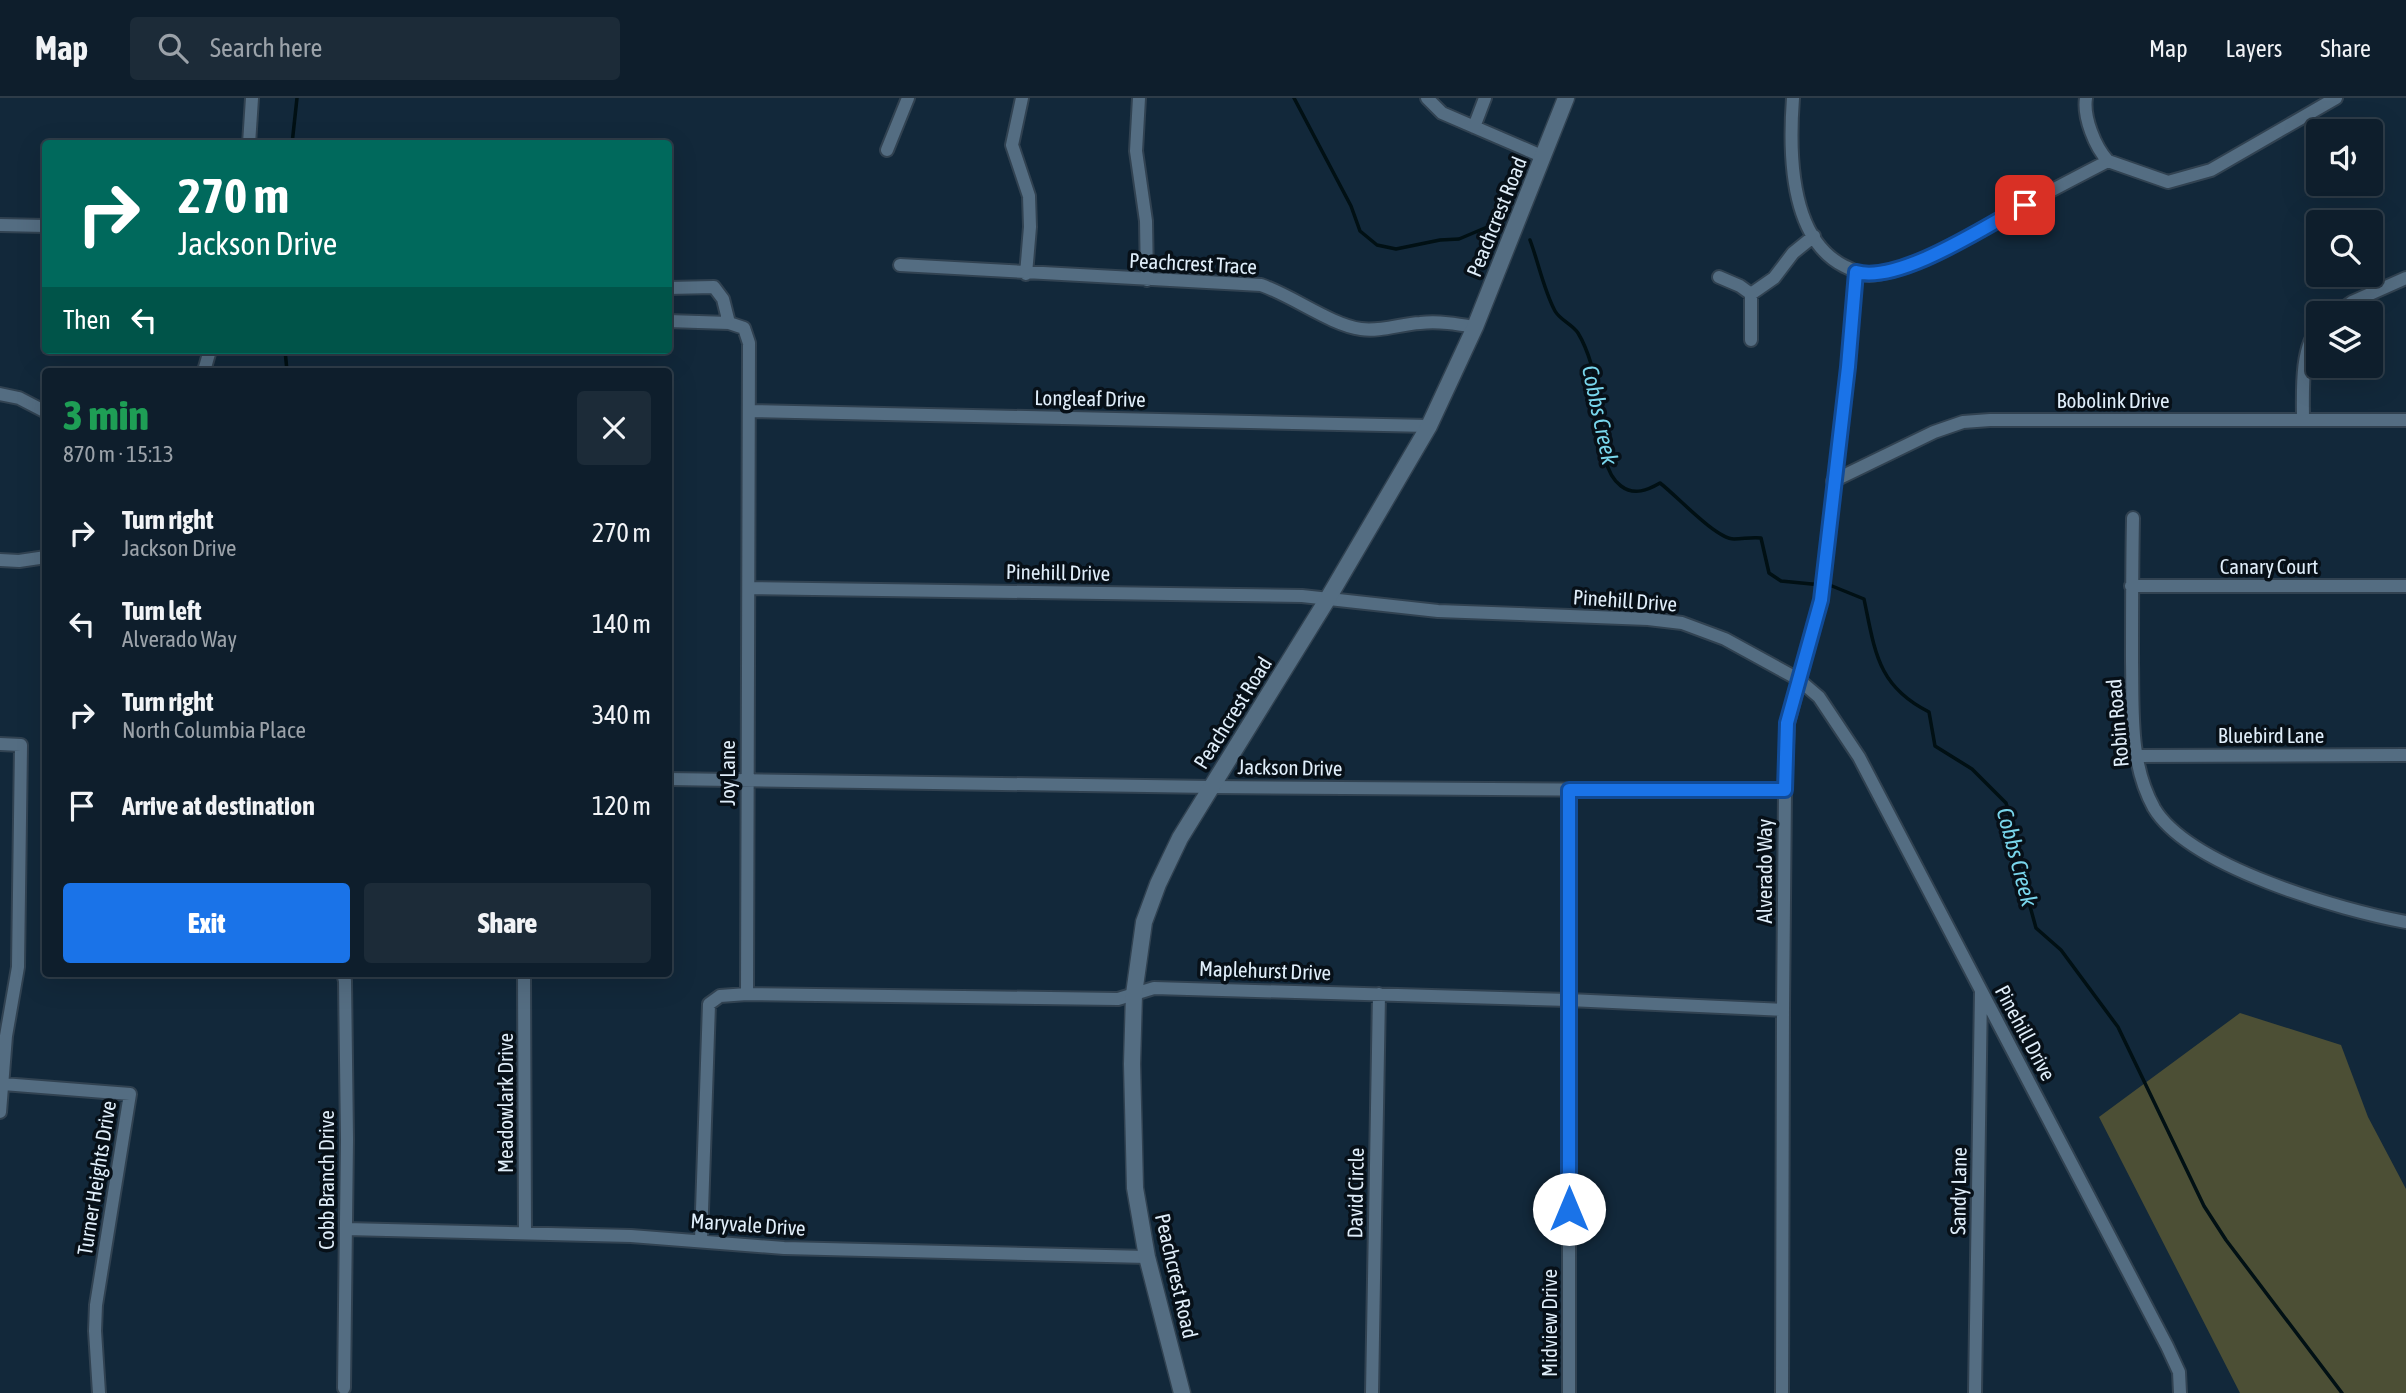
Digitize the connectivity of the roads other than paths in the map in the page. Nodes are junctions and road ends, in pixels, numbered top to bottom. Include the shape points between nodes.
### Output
1 (252, 98) edge
2 (908, 98) edge
3 (1022, 98) edge
4 (1139, 98) edge
5 (1427, 98) edge
6 (1485, 98) edge
7 (1566, 98) edge
8 (1793, 98) edge
9 (2086, 98) edge
10 (2336, 98) edge
11 (1474, 127) junction
12 (249, 140) edge
13 (887, 150) dead end
14 (1544, 157) junction
15 (2108, 160) junction
16 (0, 225) edge
17 (42, 226) edge
18 (1814, 236) junction
19 (900, 265) dead end
20 (1856, 272) junction
21 (1026, 274) junction
22 (1719, 277) dead end
23 (2406, 278) edge
24 (1147, 280) junction
25 (672, 288) edge
26 (1751, 294) junction
27 (2354, 301) edge
28 (672, 321) edge
29 (729, 323) junction
30 (1475, 327) junction
31 (1751, 340) dead end
32 (2306, 363) edge
33 (0, 394) edge
34 (42, 410) edge
35 (750, 411) junction
36 (2303, 420) junction
37 (2406, 420) edge
38 (1430, 426) junction
39 (1833, 481) junction
40 (2133, 518) dead end
41 (42, 558) edge
42 (0, 561) edge
43 (2131, 586) junction
44 (2406, 586) edge
45 (749, 588) junction
46 (1327, 600) junction
47 (1798, 679) junction
48 (0, 744) edge
49 (2406, 755) edge
50 (2135, 756) junction
51 (672, 779) edge
52 (747, 780) junction
53 (1212, 787) junction
54 (1569, 790) junction
55 (1785, 790) junction
56 (2406, 922) edge
57 (343, 977) edge
58 (524, 977) edge
59 (1981, 990) junction
60 (747, 994) junction
61 (1133, 994) junction
62 (1379, 994) junction
63 (1569, 1000) junction
64 (6, 1004) edge
65 (1783, 1010) junction
66 (3, 1084) junction
67 (0, 1112) edge
68 (346, 1229) junction
69 (525, 1233) junction
70 (701, 1240) junction
71 (1147, 1257) junction
72 (344, 1388) dead end
73 (99, 1393) edge
74 (1182, 1393) edge
75 (1372, 1393) edge
76 (1569, 1393) edge
77 (1782, 1393) edge
78 (1975, 1393) edge
79 (2180, 1393) edge

1 - 12 street
2 - 13 street
3 - 21 street via 1012,145 1029,196
4 - 24 street via 1136,151 1146,221
5 - 11 street via 1442,113
6 - 11 street
7 - 14 street, Peachcrest Road
8 - 18 street via 1795,190
9 - 15 street via 2089,121
10 - 15 street via 2211,170 2168,182
11 - 14 street
14 - 30 street, Peachcrest Road
15 - 20 street via 1944,250 1886,271
16 - 17 street
18 - 20 street via 1835,261
18 - 26 street via 1774,278
19 - 21 street, Peachcrest Trace
20 - 39 street, Alverado Way
21 - 24 street, Peachcrest Trace
22 - 26 street
23 - 27 street
24 - 30 street, Peachcrest Trace via 1261,285 1364,330 1423,322
25 - 29 street via 714,288 723,299
26 - 31 street
28 - 29 street
29 - 35 street, Joy Lane via 744,328 749,343
30 - 38 street, Peachcrest Road
32 - 36 street
33 - 34 street
35 - 38 street, Longleaf Drive
35 - 45 street, Joy Lane
36 - 37 street, Bobolink Drive
36 - 39 street, Bobolink Drive via 1964,422
38 - 46 street, Peachcrest Road
39 - 47 street, Alverado Way via 1821,600
40 - 43 street, Robin Road
41 - 42 street
43 - 44 street, Canary Court
43 - 50 street, Robin Road
45 - 46 street, Pinehill Drive
45 - 52 street, Joy Lane
46 - 47 street, Pinehill Drive via 1438,611 1682,623 1725,639
46 - 53 street, Peachcrest Road
47 - 55 street, Alverado Way via 1787,723
47 - 59 street, Pinehill Drive via 1825,705 1859,757
48 - 64 street via 21,744 18,967
49 - 50 street, Bluebird Lane
50 - 56 street, Robin Road via 2155,810 2193,847 2323,902
51 - 52 street, Jackson Drive
52 - 53 street, Jackson Drive
52 - 60 street, Joy Lane
53 - 54 street, Jackson Drive
53 - 61 street, Peachcrest Road via 1158,884 1144,922
54 - 55 street, Jackson Drive
54 - 63 street, Midview Drive
55 - 65 street, Alverado Way
57 - 68 street, Cobb Branch Drive
58 - 69 street, Meadowlark Drive
59 - 78 street, Sandy Lane
59 - 79 street, Pinehill Drive via 2167,1346 2179,1372
60 - 61 street, Maplehurst Drive via 1118,999
60 - 70 street via 720,996 709,1004
61 - 62 street, Maplehurst Drive via 1154,988
61 - 71 street, Peachcrest Road via 1135,1188
62 - 63 street, Maplehurst Drive
62 - 75 street, David Circle
63 - 65 street, Maplehurst Drive
63 - 76 street, Midview Drive
64 - 66 street
65 - 77 street, Alverado Way
66 - 67 street
66 - 73 street, Turner Heights Drive via 130,1094 96,1305
68 - 69 street, Maryvale Drive
68 - 72 street, Cobb Branch Drive
69 - 70 street, Maryvale Drive
70 - 71 street, Maryvale Drive via 784,1248
71 - 74 street, Peachcrest Road

